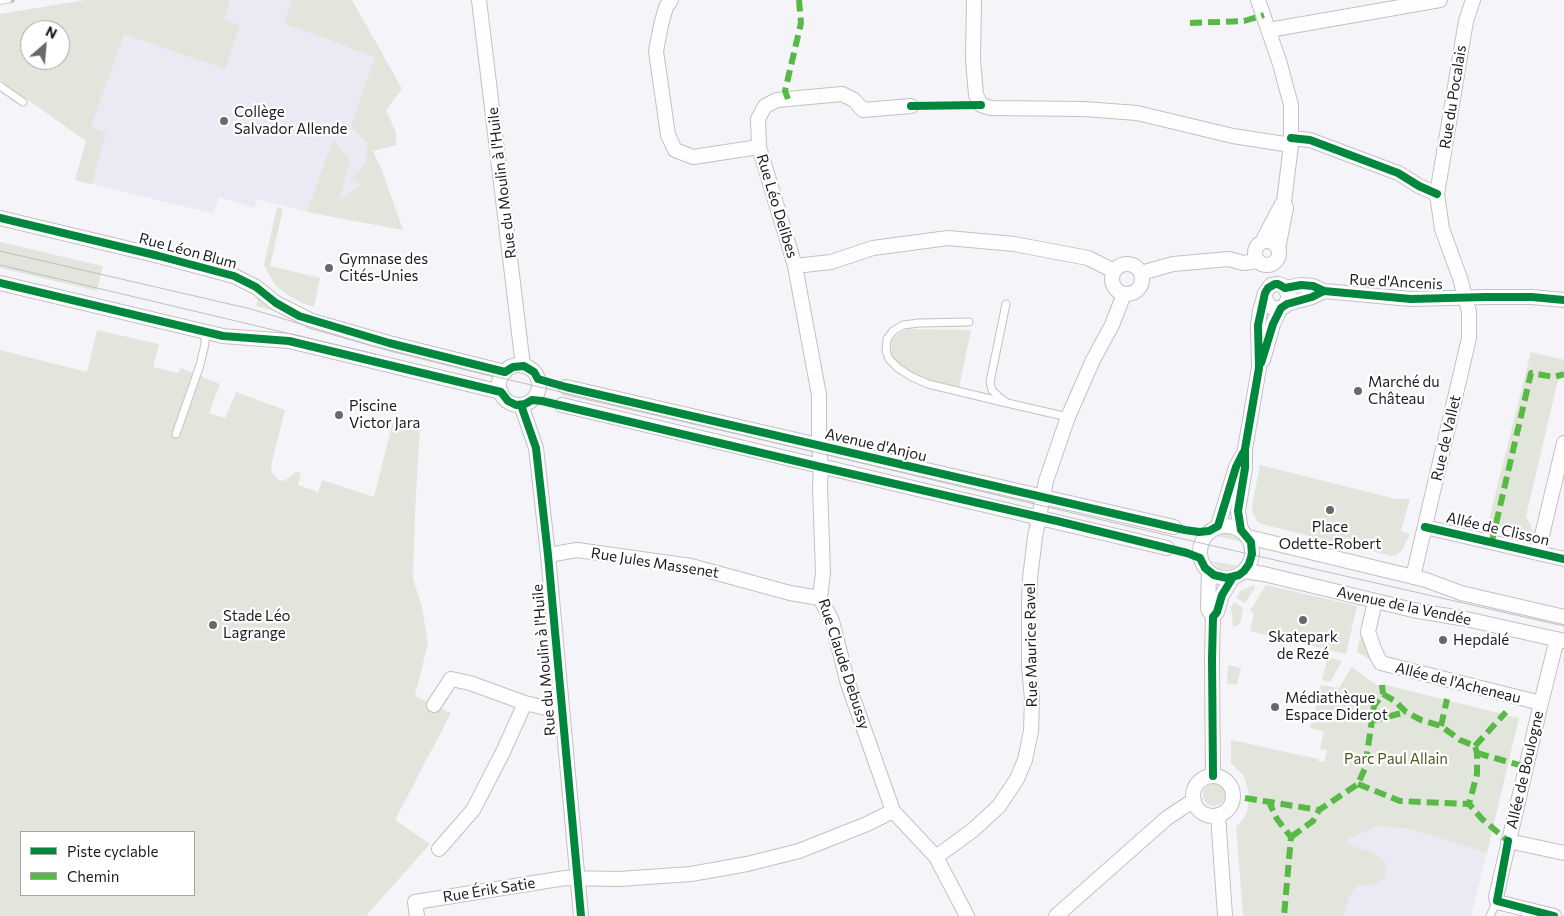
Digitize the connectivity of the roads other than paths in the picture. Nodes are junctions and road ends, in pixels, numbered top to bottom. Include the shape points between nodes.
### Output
1 (479, 0) edge
2 (671, 0) edge
3 (974, 0) edge
4 (1258, 0) edge
5 (1440, 0) edge
6 (1473, 0) edge
7 (1268, 30) junction
8 (0, 86) edge
9 (23, 102) dead end
10 (911, 106) dead end
11 (1291, 141) junction
12 (759, 147) junction
13 (1437, 194) junction
14 (1284, 202) junction
15 (0, 218) edge
16 (1260, 243) junction
17 (1277, 255) junction
18 (1229, 259) junction
19 (1259, 263) junction
20 (795, 266) junction
21 (1114, 271) junction
22 (1141, 273) junction
23 (0, 283) edge
24 (1284, 286) junction
25 (1324, 291) junction
26 (1266, 293) junction
27 (1124, 294) junction
28 (1466, 298) junction
29 (1564, 300) edge
30 (1006, 304) dead end
31 (1284, 306) junction
32 (969, 322) dead end
33 (205, 332) junction
34 (523, 366) junction
35 (1259, 368) junction
36 (505, 372) junction
37 (566, 387) dead end
38 (501, 392) junction
39 (1007, 403) junction
40 (521, 405) junction
41 (562, 405) dead end
42 (1068, 417) junction
43 (176, 434) dead end
44 (1564, 443) edge
45 (819, 446) junction
46 (1245, 449) junction
47 (821, 467) junction
48 (1043, 498) junction
49 (1039, 517) junction
50 (1218, 526) junction
51 (1174, 527) dead end
52 (1425, 527) junction
53 (1244, 533) junction
54 (1167, 548) dead end
55 (1538, 552) junction
56 (548, 555) junction
57 (1564, 559) edge
58 (1209, 572) junction
59 (1238, 574) junction
60 (1412, 578) junction
61 (820, 598) junction
62 (1375, 601) junction
63 (1213, 617) junction
64 (1564, 617) edge
65 (1561, 640) edge
66 (524, 703) junction
67 (1541, 703) junction
68 (434, 705) dead end
69 (562, 712) junction
70 (1213, 776) junction
71 (1194, 800) junction
72 (893, 811) junction
73 (1218, 815) junction
74 (1508, 841) junction
75 (439, 849) dead end
76 (1564, 853) edge
77 (936, 857) junction
78 (577, 878) junction
79 (1497, 901) junction
80 (417, 916) edge
81 (580, 916) edge
82 (967, 916) edge
83 (1056, 916) edge
84 (1225, 916) edge
85 (1490, 916) edge
86 (1554, 916) edge

1 - 34 street, Rue du Moulin à l'Huile
2 - 12 street, Rue Léo Delibes via 660,25 656,51 668,135 675,150 693,157
3 - 11 street via 973,59 976,95 981,105 1137,113 1233,136
4 - 7 street
5 - 7 street
6 - 13 street, Rue du Pocalais via 1466,21
7 - 11 street via 1291,105
8 - 9 lane
10 - 12 street via 863,110 842,94 777,100 765,106 758,119
11 - 13 street via 1310,140 1398,173
11 - 14 street
12 - 20 street, Rue Léo Delibes
13 - 28 street, Rue du Pocalais via 1442,229
14 - 16 street
14 - 17 street via 1286,208
15 - 36 street, Rue Léon Blum via 234,276 312,321
16 - 17 street via 1270,241
16 - 18 street
16 - 19 street via 1254,254
17 - 19 street via 1269,265
17 - 24 street
18 - 19 street
18 - 22 street via 1173,264
19 - 26 street
20 - 21 street via 831,262 873,248 948,238 1014,244 1088,258
20 - 45 street, Rue Claude Debussy via 819,395
21 - 22 street via 1128,264
21 - 27 street via 1114,285
22 - 27 street via 1139,289
23 - 33 street
24 - 25 street, Rue d'Ancenis via 1313,286
24 - 26 street via 1275,284
24 - 31 street via 1289,296
25 - 28 street, Rue d'Ancenis via 1411,299
25 - 31 street, Rue d'Ancenis
26 - 31 street via 1266,302 1272,308
26 - 35 street via 1258,325
27 - 42 street, Rue Maurice Ravel
28 - 29 street, Rue d'Ancenis
28 - 52 street, Rue de Vallet via 1469,338
30 - 39 lane via 990,382 992,390
31 - 35 street via 1273,324
32 - 39 lane via 903,325 887,339 889,360 928,384
33 - 38 street via 289,341
33 - 43 lane via 200,365
34 - 36 street via 513,366
34 - 40 street via 534,372 539,386 534,398
35 - 46 street
36 - 38 street via 500,381
37 - 45 street, Avenue d'Anjou
38 - 40 street via 509,402
39 - 42 lane
40 - 56 street, Rue du Moulin à l'Huile via 536,448
41 - 47 street
42 - 48 street, Rue Maurice Ravel
44 - 55 street
45 - 47 street, Rue Claude Debussy
45 - 48 street, Avenue d'Anjou
46 - 50 street via 1236,467
46 - 53 street via 1238,511
47 - 49 street
47 - 61 street, Rue Claude Debussy via 824,573
48 - 49 street, Rue Maurice Ravel
48 - 51 street, Avenue d'Anjou
49 - 54 street
49 - 77 street, Rue Maurice Ravel via 1028,603 1032,699 1031,731 1025,760 999,806
50 - 53 street via 1230,526
50 - 58 street via 1206,534 1200,546 1200,558
52 - 55 street, Allée de Clisson
52 - 60 street, Rue de Vallet
53 - 59 street via 1251,542 1252,554 1249,564
53 - 60 street, Avenue de la Vendée
55 - 57 street, Allée de Clisson
56 - 61 street, Rue Jules Massenet via 577,550 691,566
56 - 69 street, Rue du Moulin à l'Huile
58 - 59 street via 1220,577
58 - 63 street via 1208,609
59 - 62 street, Avenue de la Vendée via 1264,574
59 - 63 street via 1222,595
60 - 64 street, Avenue de la Vendée via 1461,594
61 - 72 street, Rue Claude Debussy via 832,621 848,684
62 - 65 street, Avenue de la Vendée
62 - 67 street, Allée de l'Acheneau via 1368,632 1381,663
63 - 70 street
65 - 67 street, Allée de Boulogne
66 - 68 street via 451,679
66 - 69 street
66 - 75 street via 474,810
67 - 74 street, Allée de Boulogne
69 - 78 street, Rue du Moulin à l'Huile
70 - 71 street via 1198,784
70 - 73 street via 1226,780 1233,793 1230,807
71 - 73 street via 1203,812
71 - 83 street via 1167,818
72 - 77 street, Rue Claude Debussy
72 - 78 street via 799,851 747,864 682,874 619,879
73 - 84 street
74 - 76 street
74 - 79 street, Allée de Boulogne
77 - 82 street, Rue Claude Debussy
78 - 80 street, Rue Érik Satie via 415,902
78 - 81 street, Rue du Moulin à l'Huile
79 - 85 lane
79 - 86 street

